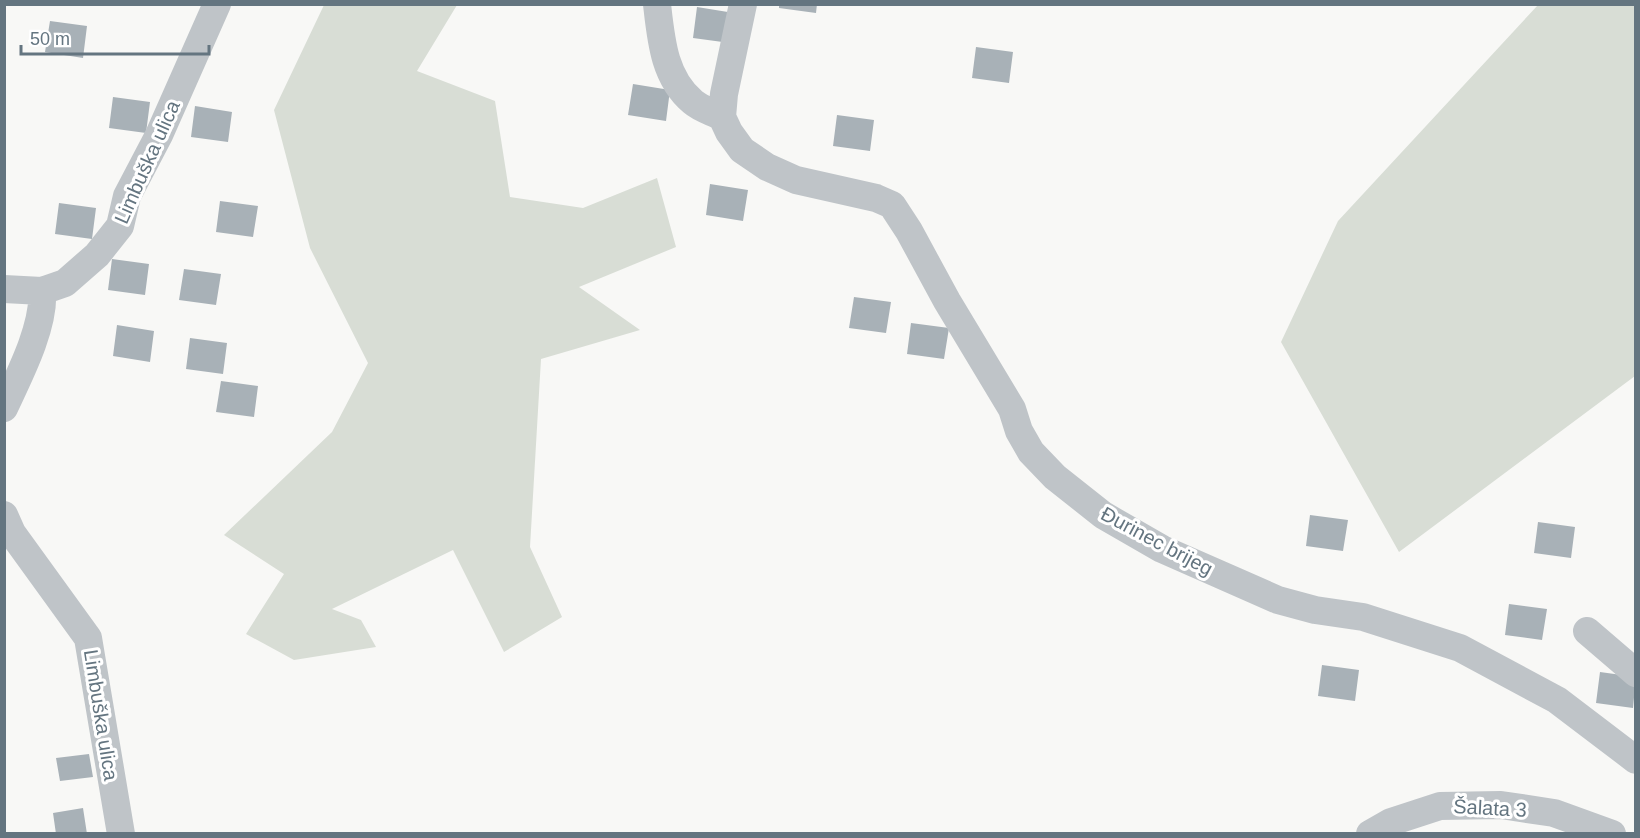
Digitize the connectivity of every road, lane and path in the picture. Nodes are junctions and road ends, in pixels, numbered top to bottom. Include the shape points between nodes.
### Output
1 (217, 4) edge
2 (657, 4) edge
3 (743, 4) edge
4 (722, 117) junction
5 (4, 289) edge
6 (42, 291) junction
7 (4, 408) edge
8 (4, 515) edge
9 (1587, 631) dead end
10 (1635, 673) edge
11 (1635, 760) edge
12 (121, 834) edge
13 (1370, 834) edge
14 (1612, 834) edge

1 - 6 street, Limbuška ulica via 159,135 127,196 120,226 97,255 65,283
2 - 4 street via 664,54 678,87 695,104
3 - 4 street
4 - 11 street, Đurinec brijeg via 742,150 767,167 795,180 892,205 1012,409 1031,452 1055,477 1103,515 1162,549 1278,600 1363,617 1460,648 1557,700
5 - 6 street, Limbuška ulica
6 - 7 street via 30,351
8 - 12 street, Limbuška ulica via 12,533 88,638
9 - 10 street
13 - 14 street, Šalata 3 via 1391,822 1440,806 1501,805 1554,813

